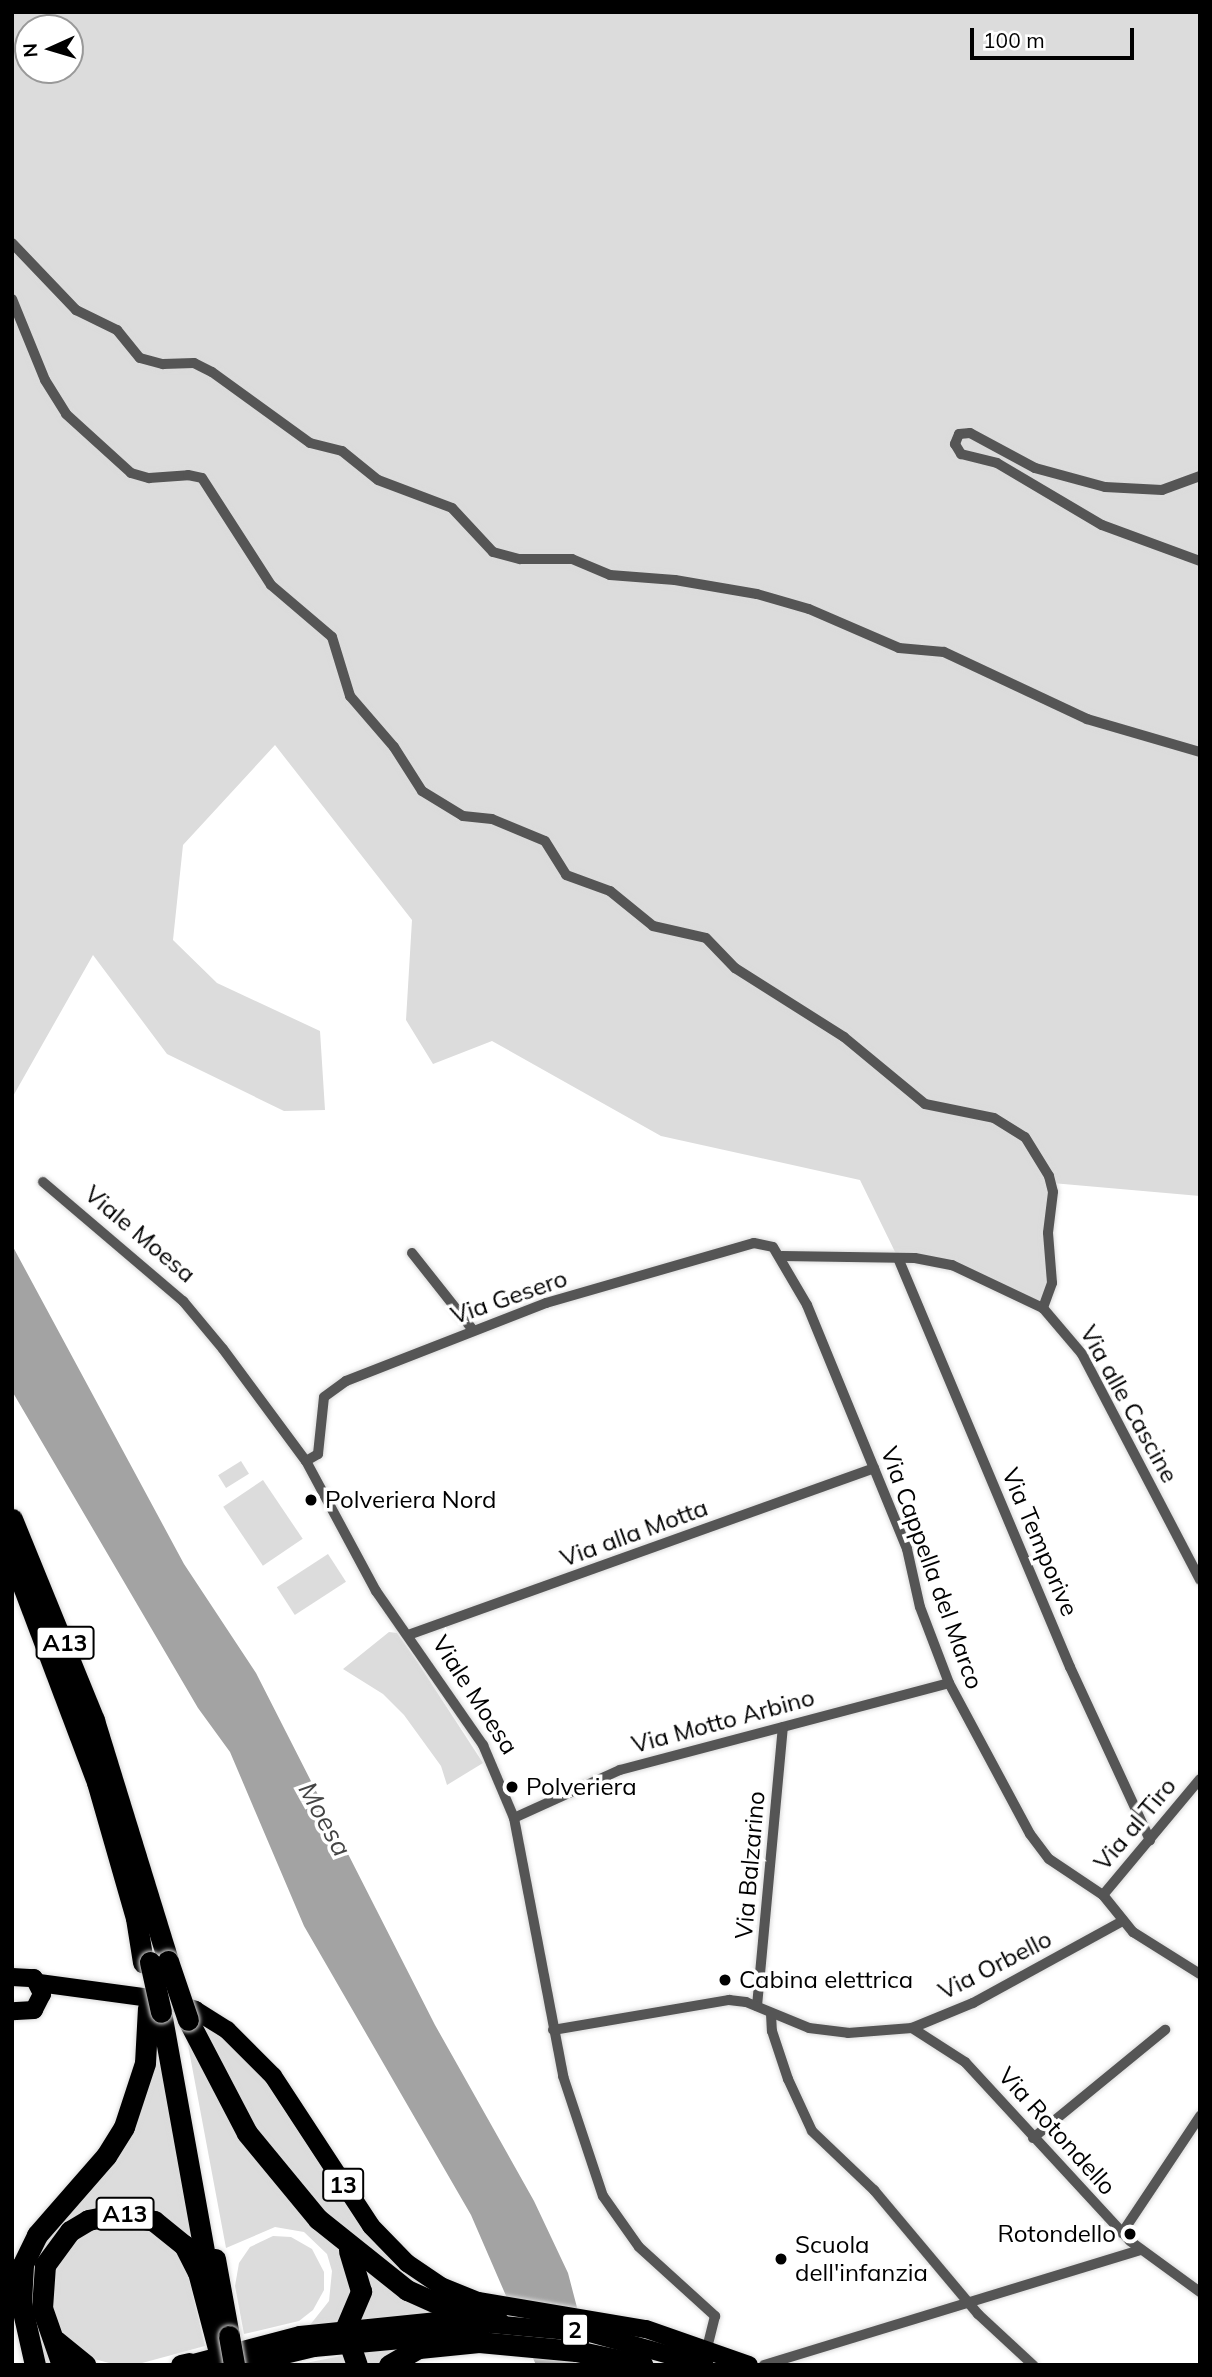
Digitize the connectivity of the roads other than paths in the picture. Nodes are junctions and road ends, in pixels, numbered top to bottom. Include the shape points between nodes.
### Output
1 (12, 243) edge
2 (12, 299) edge
3 (1200, 476) edge
4 (1200, 561) edge
5 (1200, 752) edge
6 (43, 1182) dead end
7 (412, 1253) dead end
8 (782, 1256) junction
9 (898, 1258) junction
10 (1043, 1308) junction
11 (473, 1330) junction
12 (306, 1461) junction
13 (874, 1468) junction
14 (12, 1519) edge
15 (12, 1557) edge
16 (1196, 1563) edge
17 (1200, 1580) edge
18 (408, 1635) junction
19 (949, 1683) junction
20 (783, 1727) junction
21 (1200, 1780) edge
22 (514, 1818) junction
23 (1150, 1840) junction
24 (1103, 1895) junction
25 (1123, 1921) junction
26 (155, 1962) junction
27 (15, 1972) edge
28 (1200, 1975) edge
29 (40, 1992) junction
30 (757, 2006) junction
31 (12, 2011) edge
32 (167, 2014) junction
33 (771, 2014) junction
34 (912, 2028) junction
35 (553, 2030) junction
36 (1165, 2030) dead end
37 (1200, 2116) edge
38 (1033, 2138) junction
39 (1122, 2234) junction
40 (342, 2240) junction
41 (1141, 2250) junction
42 (1200, 2292) edge
43 (970, 2301) junction
44 (500, 2313) junction
45 (426, 2318) junction
46 (49, 2331) junction
47 (343, 2340) edge
48 (223, 2350) edge
49 (652, 2353) edge
50 (706, 2356) edge
51 (392, 2362) edge
52 (185, 2364) edge
53 (35, 2365) edge
54 (62, 2365) edge
55 (86, 2365) edge
56 (243, 2365) edge
57 (749, 2365) edge
58 (764, 2365) edge
59 (1033, 2365) edge

1 - 5 street via 76,310 117,330 140,358 163,364 194,363 212,372 310,443 342,451 378,480 452,508 493,552 520,559 572,559 610,576 675,580 758,594 809,609 899,648 944,652 1087,719
2 - 10 street via 45,380 66,414 131,473 149,478 202,478 271,585 332,637 350,696 394,747 422,792 463,816 492,819 545,841 566,875 610,891 653,926 706,938 735,968 844,1037 925,1104 994,1118 1025,1137 1053,1192 1048,1233 1052,1283
3 - 4 street via 1162,490 1118,489 1035,468 970,433 959,434 955,444 961,454 997,463 1102,525
6 - 12 street, Viale Moesa via 183,1301
7 - 11 street
8 - 9 street, Via alle Cascine
8 - 11 street, Via Gesero via 773,1247 754,1243 546,1303
8 - 13 street, Via Cappella del Marco
9 - 10 street, Via alle Cascine via 952,1265
9 - 23 street, Via Temporive via 1070,1667
10 - 16 street, Via alle Cascine via 1082,1354
11 - 12 street, Via Gesero via 332,1388 320,1411 318,1454
12 - 18 street, Viale Moesa via 376,1591
13 - 18 street, Via alla Motta
13 - 19 street, Via Cappella del Marco via 907,1549 920,1607
14 - 26 highway, A13 via 94,1720 148,1898
15 - 26 highway, A13 via 86,1749 135,1918
16 - 17 street, Via alle Cascine
18 - 22 street, Viale Moesa via 483,1745
19 - 20 street, Via Motto Arbino
19 - 24 street, Via Cappella del Marco via 1035,1843 1057,1865
20 - 22 street, Via Motto Arbino via 620,1770
20 - 30 street, Via Balzarino
21 - 23 street, Via al Tiro
22 - 35 street, Viale Moesa
23 - 24 street, Via al Tiro
24 - 25 street, Via Cappella del Marco
25 - 28 street, Via Cappella del Marco
25 - 34 street, Via Orbello via 972,2003
26 - 32 highway, A13
27 - 29 main road
29 - 31 main road via 28,2012
29 - 44 main road, 13 via 165,2000 195,2010 227,2030 273,2076 359,2211 390,2248 441,2286
30 - 33 street, Via Orbello
30 - 35 street, Via Orbello via 717,2001
32 - 40 highway, A13 via 289,2188
32 - 48 highway, A13
32 - 53 highway, A13 via 124,2127 106,2156 37,2235 23,2264 21,2303
33 - 34 street, Via Orbello via 809,2028 848,2032
33 - 43 street via 784,2067 812,2131 874,2190
34 - 38 street, Via Rotondello via 965,2062
35 - 50 street, Viale Moesa via 563,2076 603,2196 639,2247 715,2316
36 - 38 street
37 - 39 street
38 - 39 street, Via Rotondello
39 - 41 street, Via Rotondello
40 - 45 highway, A13
40 - 47 highway, A13 via 354,2258 361,2282 359,2303
41 - 42 street, Via Rotondello
41 - 43 street
43 - 58 street
43 - 59 street
44 - 45 highway, A13
44 - 49 main road, 2
45 - 47 main road, 2
45 - 49 main road, 2
46 - 48 highway, A13 via 40,2288 55,2247 88,2220 127,2214 162,2225 184,2245 198,2272
46 - 54 highway, A13
46 - 55 highway via 63,2349
47 - 52 main road, 2
47 - 56 main road, 2
49 - 50 main road, 2
49 - 51 highway via 479,2342 428,2346
50 - 57 main road

